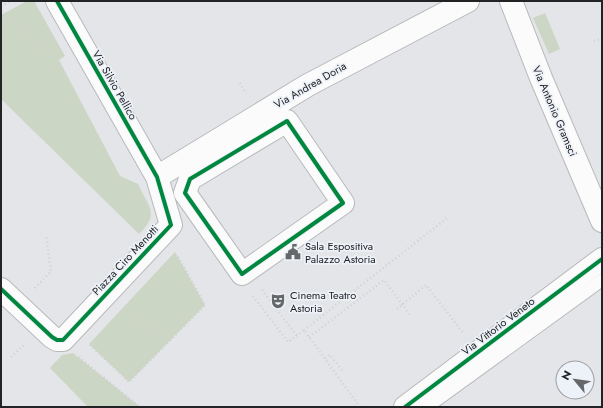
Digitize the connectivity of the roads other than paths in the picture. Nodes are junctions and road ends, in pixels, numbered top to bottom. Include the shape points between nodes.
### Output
1 (57, 1) edge
2 (468, 1) edge
3 (511, 1) edge
4 (157, 178) junction
5 (602, 221) edge
6 (602, 259) edge
7 (242, 274) joint
8 (602, 280) edge
9 (1, 289) edge
10 (405, 407) edge
11 (427, 407) edge

1 - 4 street, Via Silvio Pellico
2 - 4 street, Via Andrea Doria via 308,85
3 - 5 street, Via Antonio Gramsci
4 - 9 street, Piazza Ciro Menotti via 171,225 63,340 65,346
6 - 10 street, Via Vittorio Veneto
7 - 7 street via 186,193 186,186 190,179 287,121 343,203
8 - 11 lane

